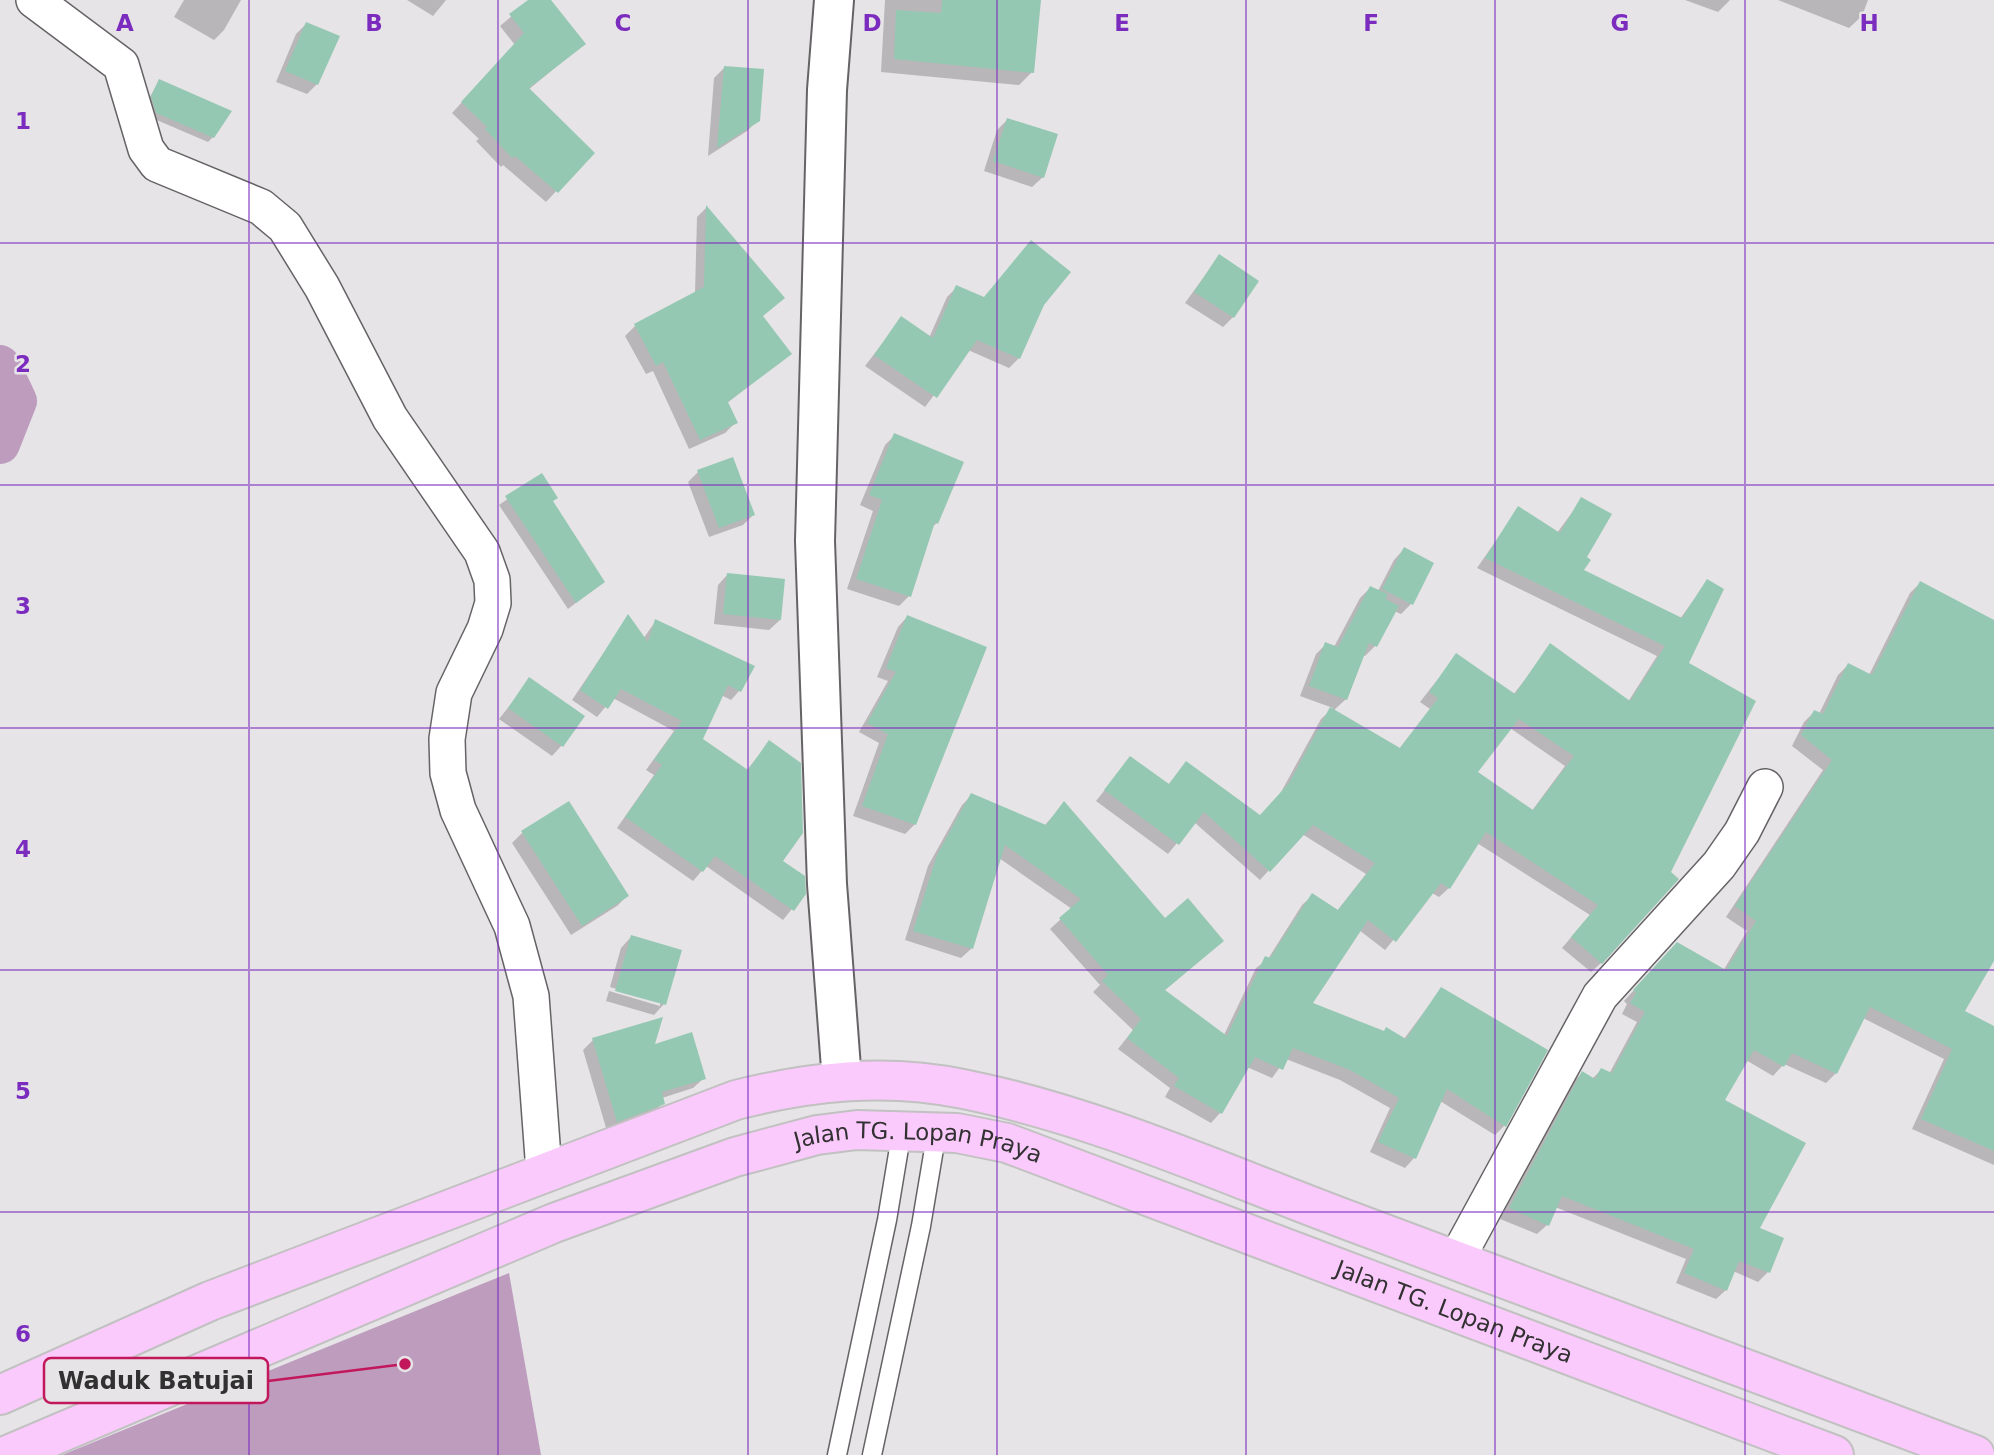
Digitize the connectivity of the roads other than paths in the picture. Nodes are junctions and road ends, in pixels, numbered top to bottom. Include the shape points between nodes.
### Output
1 (34, 0) edge
2 (834, 0) edge
3 (1765, 787) dead end
4 (842, 1081) junction
5 (920, 1130) junction
6 (544, 1171) junction
7 (1297, 1201) junction
8 (1280, 1245) junction
9 (1456, 1260) junction
10 (0, 1395) edge
11 (8, 1455) edge
12 (837, 1455) edge
13 (872, 1455) edge
14 (1834, 1455) edge
15 (1975, 1455) edge

1 - 6 street via 121,65 146,149 157,164 261,207 285,227 322,287 390,418 482,552 492,580 493,603 454,693 448,772 458,810 512,926 525,967
2 - 4 main road via 827,90 815,541 827,884
3 - 9 street via 1719,865 1594,1005
4 - 6 highway, Jalan TG. Lopan Praya via 796,1085 736,1100
4 - 7 highway, Jalan TG. Lopan Praya via 962,1088 1036,1107
5 - 8 highway, Jalan TG. Lopan Praya via 1007,1143
5 - 11 highway, Jalan TG. Lopan Praya via 817,1135 734,1157 554,1223
5 - 12 lane via 887,1220
5 - 13 lane via 921,1226
6 - 10 highway, Jalan TG. Lopan Praya via 210,1301
7 - 8 highway
7 - 9 highway, Jalan TG. Lopan Praya
8 - 14 highway, Jalan TG. Lopan Praya
9 - 15 highway, Jalan TG. Lopan Praya

